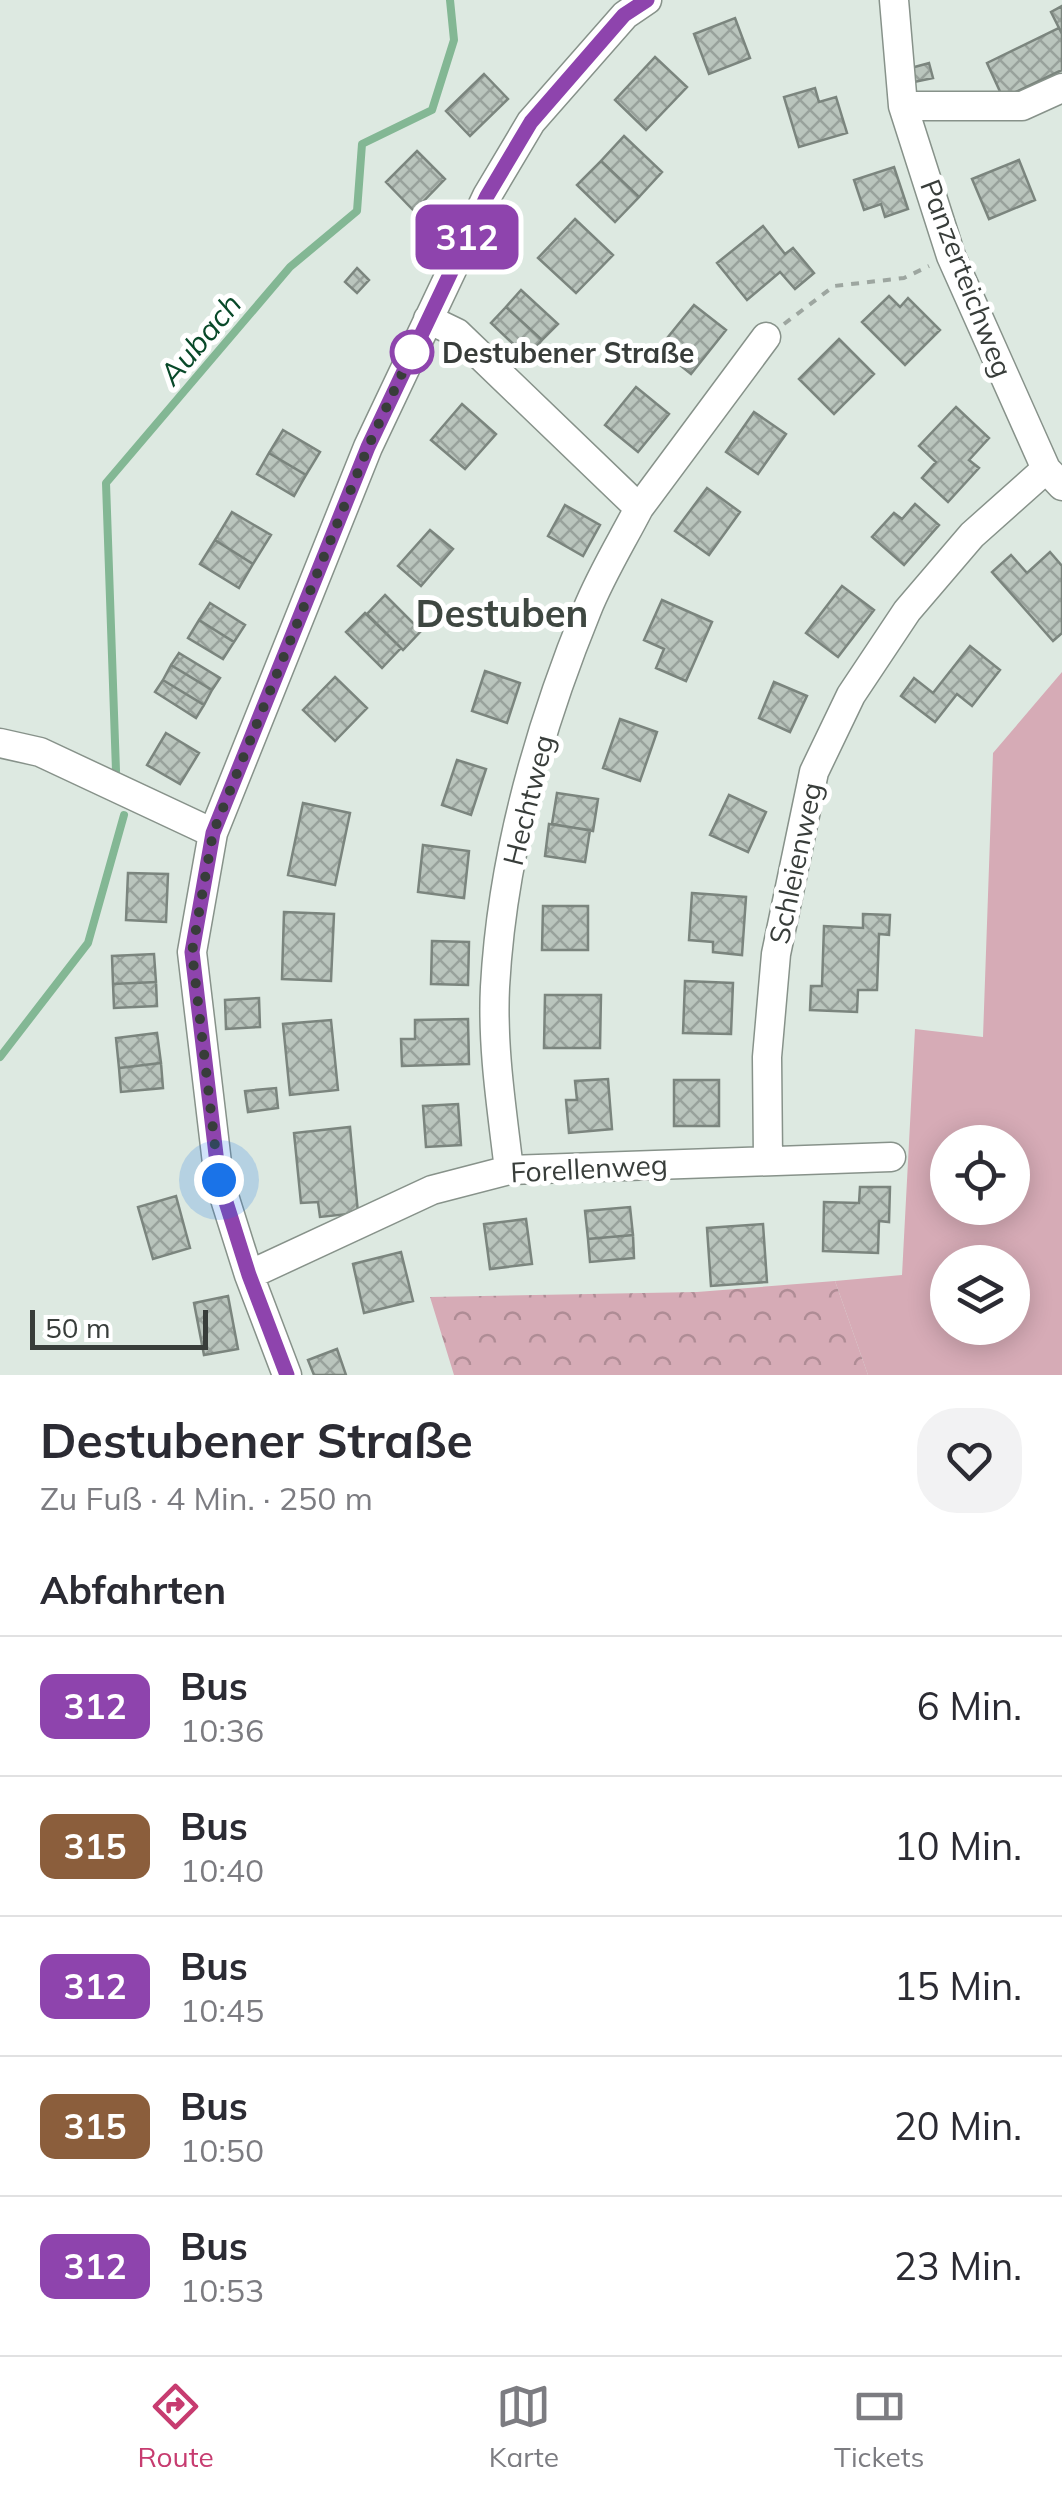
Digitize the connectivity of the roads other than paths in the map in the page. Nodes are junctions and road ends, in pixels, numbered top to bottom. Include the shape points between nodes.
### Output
1 (647, 0) edge
2 (894, 0) edge
3 (1062, 88) edge
4 (904, 106) junction
5 (428, 319) junction
6 (766, 337) road end
7 (1054, 477) edge
8 (639, 508) junction
9 (0, 743) edge
10 (213, 833) junction
11 (891, 1157) dead end
12 (768, 1159) junction
13 (508, 1170) junction
14 (249, 1275) junction
15 (287, 1375) edge

1 - 5 street via 624,15 531,122
2 - 4 street, Panzerteichweg
3 - 4 street via 1022,106
4 - 7 street, Panzerteichweg via 951,256
5 - 8 street via 457,333
5 - 10 street via 368,447
6 - 8 street, Hechtweg
7 - 12 street, Schleienweg via 972,535 907,612 852,695 814,772 776,954
8 - 13 street, Hechtweg via 588,607 512,840 495,988
9 - 10 street via 40,752
10 - 14 street via 192,952 219,1180
11 - 12 street, Forellenweg
12 - 13 street, Forellenweg
13 - 14 street, Forellenweg via 432,1190
14 - 15 street

